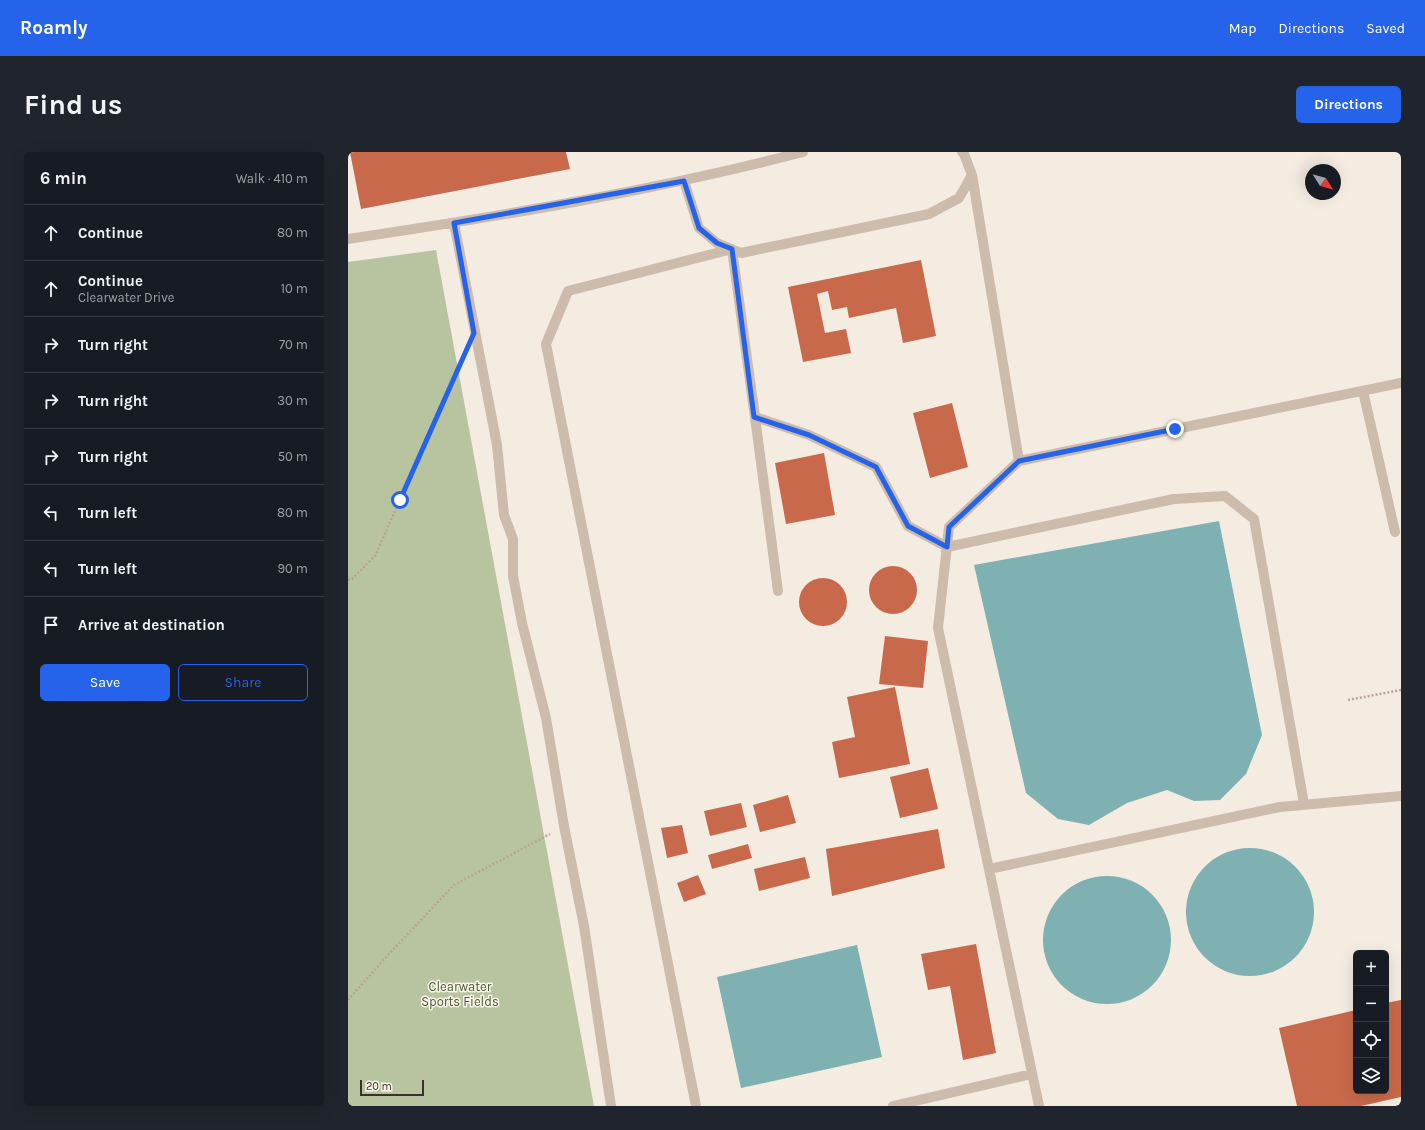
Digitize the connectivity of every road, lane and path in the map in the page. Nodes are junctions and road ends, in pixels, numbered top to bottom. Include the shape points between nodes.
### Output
1 (803, 152) edge
2 (967, 153) edge
3 (972, 175) junction
4 (684, 181) junction
5 (454, 223) junction
6 (348, 239) edge
7 (732, 249) junction
8 (474, 333) junction
9 (1401, 383) edge
10 (1363, 391) junction
11 (754, 417) junction
12 (1019, 461) junction
13 (1395, 532) dead end
14 (947, 547) junction
15 (348, 580) edge
16 (778, 591) dead end
17 (1401, 690) edge
18 (1348, 700) dead end
19 (1401, 796) edge
20 (1304, 804) junction
21 (564, 826) junction
22 (989, 869) junction
23 (348, 1000) edge
24 (1032, 1074) junction
25 (611, 1106) edge
26 (696, 1106) edge
27 (893, 1106) edge
28 (1039, 1106) edge

1 - 4 street
2 - 3 street
3 - 7 street via 959,198 929,214 741,254
3 - 12 street
4 - 5 street
4 - 7 street via 699,228 717,243
5 - 6 street
5 - 8 street
7 - 11 street
7 - 26 street via 568,292 546,344
8 - 15 path via 375,556
8 - 21 street via 497,445 504,514 513,539 513,576 546,718
9 - 10 street
10 - 12 street
10 - 13 street
11 - 14 street via 809,435 876,467 908,526
11 - 16 street
12 - 14 street via 949,527
14 - 20 street via 1174,499 1225,496 1254,519
14 - 22 street via 938,628
17 - 18 path
19 - 20 street
20 - 22 street via 1280,806
21 - 23 path via 454,885
21 - 25 street via 584,926
22 - 24 street
24 - 27 street
24 - 28 street

